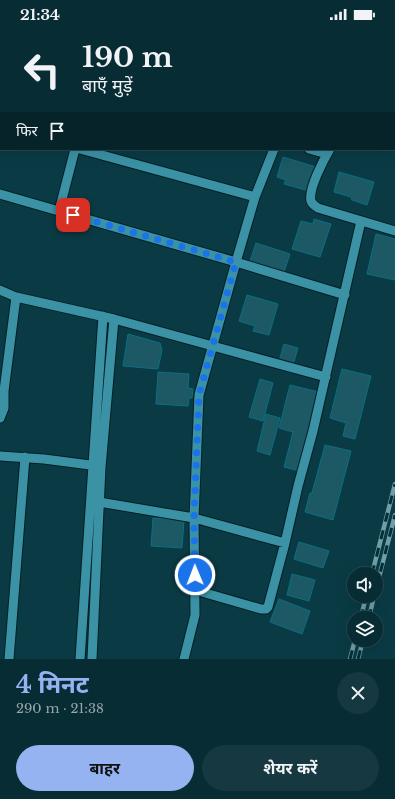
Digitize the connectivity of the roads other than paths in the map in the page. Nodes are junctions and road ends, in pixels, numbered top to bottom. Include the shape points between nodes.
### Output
1 (75, 150) edge
2 (84, 150) edge
3 (274, 150) edge
4 (319, 150) edge
5 (329, 151) edge
6 (0, 194) edge
7 (255, 197) junction
8 (59, 211) junction
9 (361, 221) junction
10 (395, 231) edge
11 (236, 262) junction
12 (0, 290) edge
13 (345, 295) junction
14 (16, 297) junction
15 (103, 316) junction
16 (114, 319) junction
17 (212, 346) junction
18 (326, 377) junction
19 (2, 391) edge
20 (0, 418) edge
21 (0, 456) edge
22 (25, 457) junction
23 (97, 466) junction
24 (90, 501) junction
25 (99, 502) junction
26 (194, 518) junction
27 (285, 543) junction
28 (195, 590) junction
29 (9, 659) edge
30 (80, 659) edge
31 (92, 659) edge
32 (184, 659) edge

1 - 8 street
2 - 7 street
3 - 7 street
4 - 5 street
5 - 9 street via 311,195 313,205
6 - 8 street
7 - 11 street
8 - 11 street
9 - 10 street
9 - 13 street
11 - 13 street
11 - 17 street
12 - 14 street
13 - 18 street
14 - 15 street
14 - 19 street
15 - 16 street
15 - 23 street
16 - 17 street
16 - 23 street
17 - 18 street
17 - 26 street via 199,395
18 - 27 street
19 - 20 street via 4,408
21 - 22 street
22 - 23 street
22 - 29 street
23 - 24 street
23 - 25 street
24 - 25 street
24 - 30 street
25 - 26 street
25 - 31 street
26 - 27 street
26 - 28 street
27 - 28 street via 266,609 261,610
28 - 32 street via 195,615

